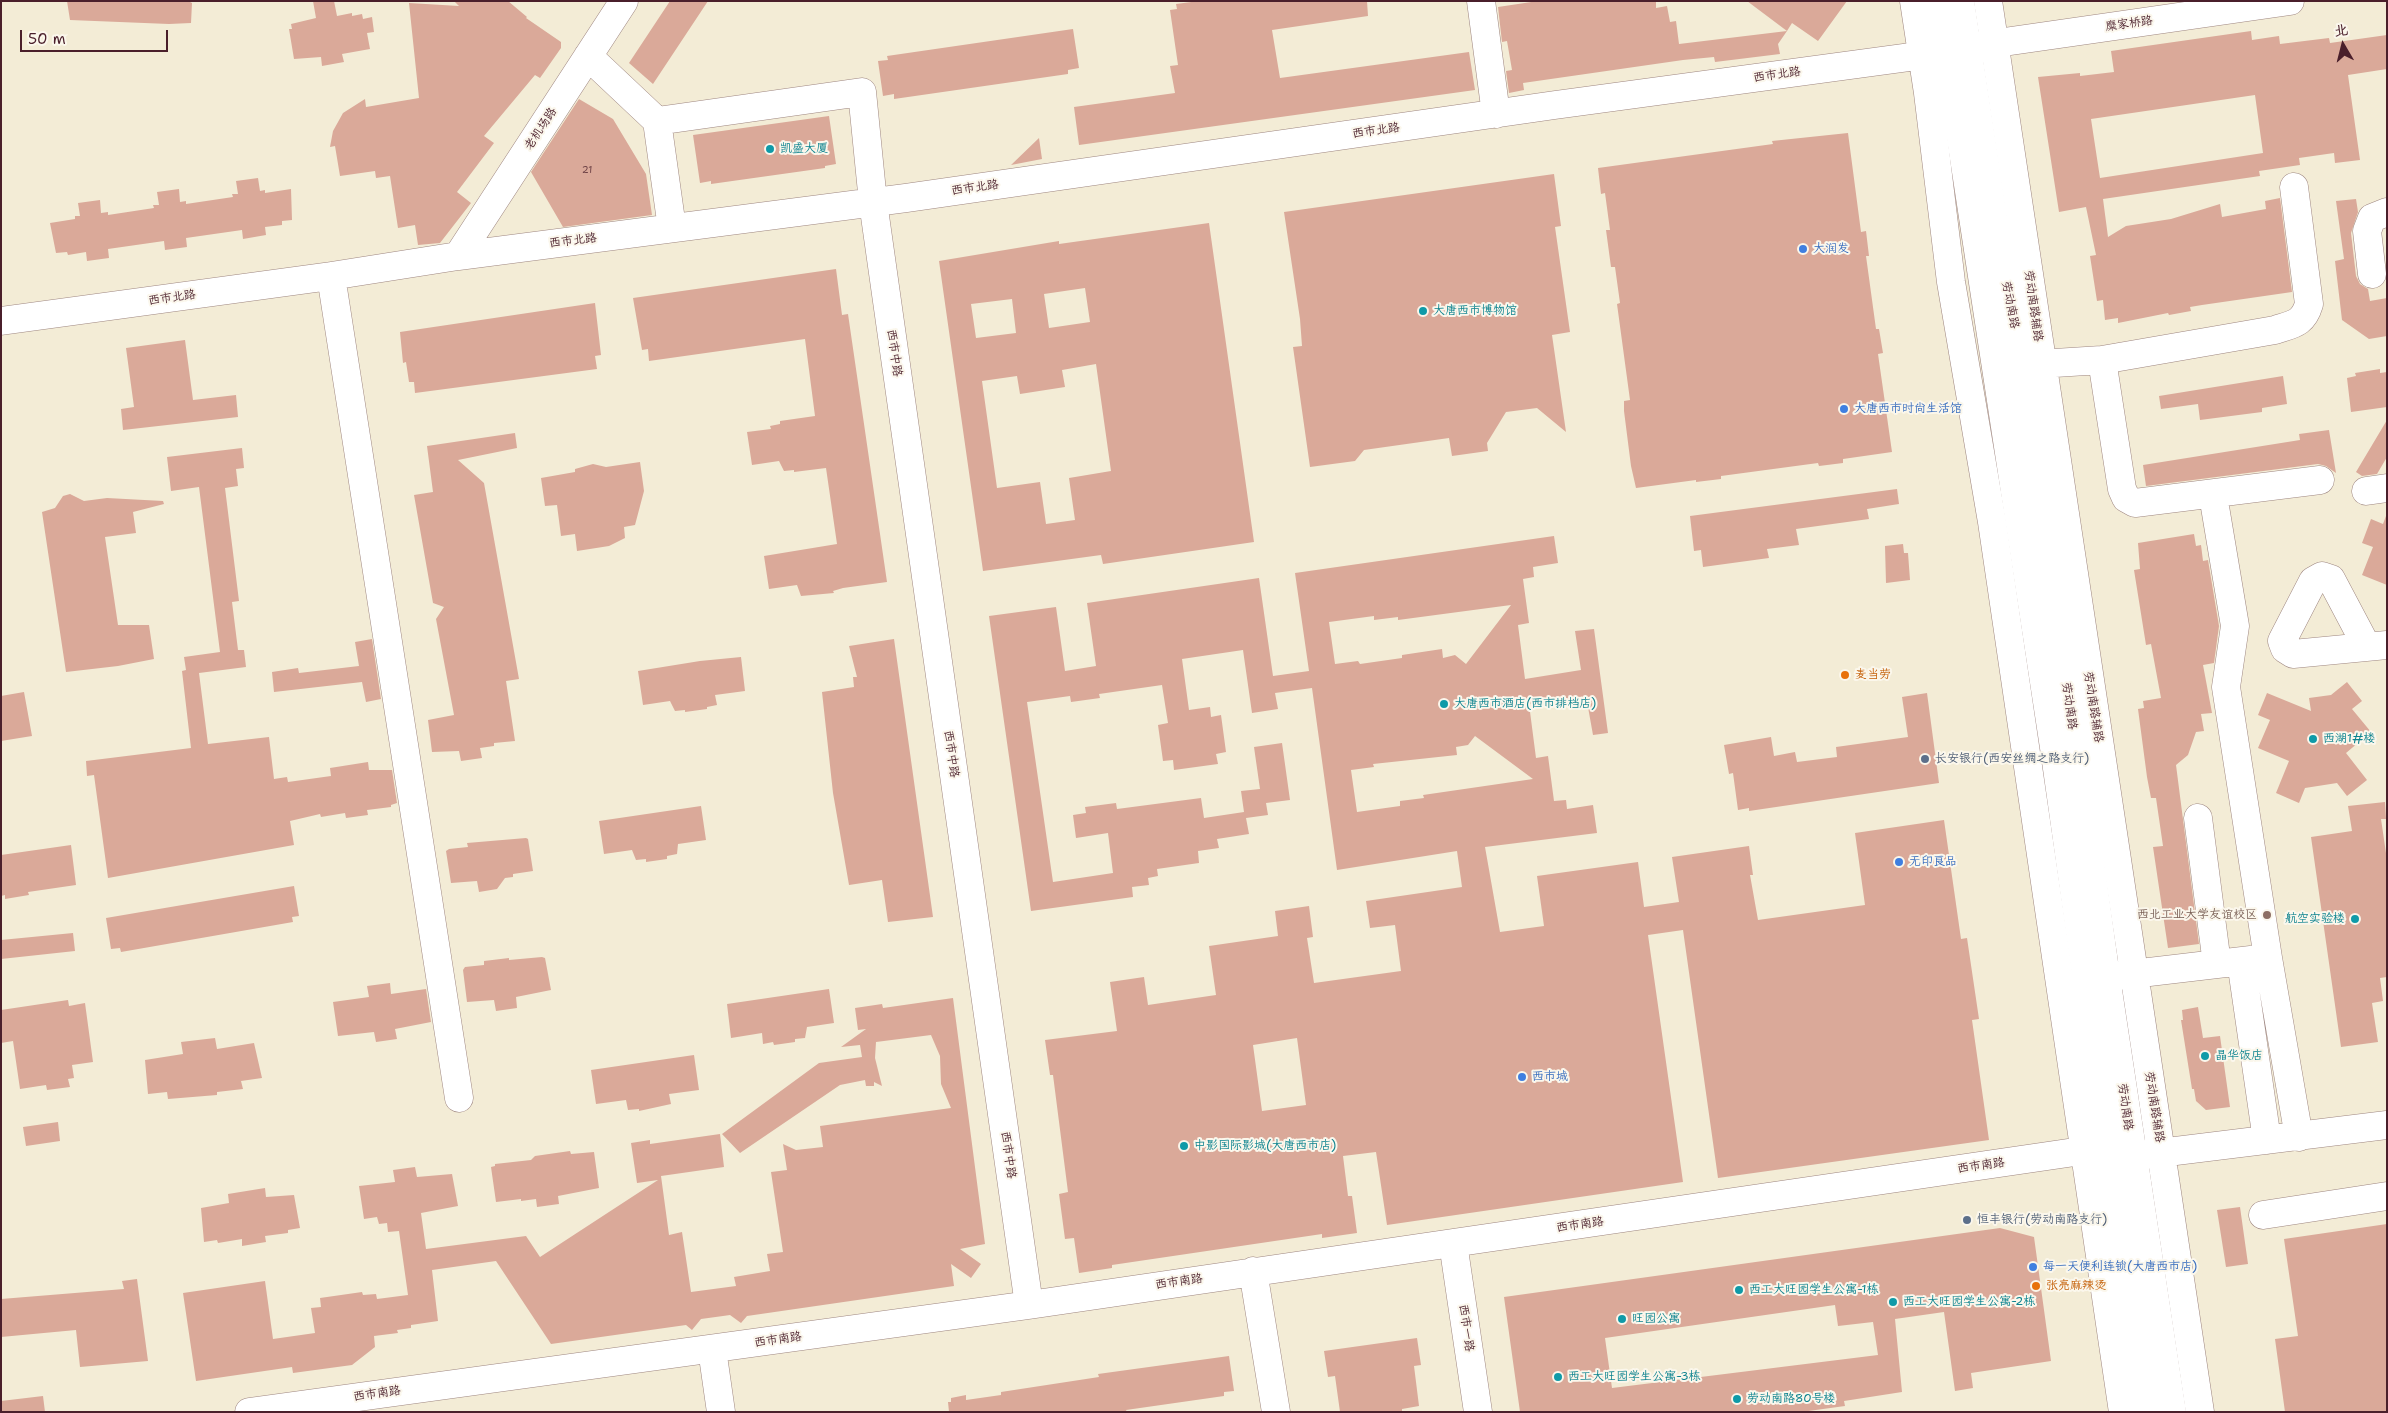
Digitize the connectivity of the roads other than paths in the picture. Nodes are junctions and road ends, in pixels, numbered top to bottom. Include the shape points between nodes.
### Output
1 (624, 1) edge
2 (1481, 1) edge
3 (1914, 1) edge
4 (1940, 1) edge
5 (1960, 1) edge
6 (1988, 1) edge
7 (2290, 1) edge
8 (1994, 44) junction
9 (1945, 52) junction
10 (588, 56) junction
11 (1496, 114) junction
12 (656, 121) junction
13 (2294, 187) dead end
14 (873, 202) junction
15 (2387, 212) edge
16 (672, 228) junction
17 (458, 256) junction
18 (2372, 274) dead end
19 (331, 276) junction
20 (1, 321) edge
21 (2102, 360) junction
22 (2031, 364) junction
23 (2320, 480) dead end
24 (2214, 494) junction
25 (2198, 818) dead end
26 (2268, 958) junction
27 (2229, 963) junction
28 (2134, 974) junction
29 (2106, 977) junction
30 (459, 1098) dead end
31 (2387, 1125) edge
32 (2299, 1137) junction
33 (2267, 1140) junction
34 (2109, 1152) junction
35 (2161, 1153) junction
36 (2387, 1196) edge
37 (2262, 1215) dead end
38 (1453, 1243) junction
39 (1253, 1272) junction
40 (1028, 1305) junction
41 (712, 1349) junction
42 (1268, 1410) edge
43 (248, 1412) edge
44 (721, 1412) edge
45 (1478, 1412) edge
46 (2123, 1412) edge
47 (2147, 1412) edge
48 (2172, 1412) edge
49 (2200, 1412) edge

1 - 10 street, 老机场路
2 - 11 street
3 - 9 street
4 - 9 street, 劳动南路
5 - 9 street, 劳动南路
6 - 8 street, 劳动南路辅路
7 - 8 street, 糜家桥路
8 - 9 street, 糜家桥路
8 - 22 street, 劳动南路辅路
9 - 11 street, 西市北路
9 - 22 street, 劳动南路
9 - 34 street, 劳动南路 via 2055,754
10 - 12 street
10 - 17 street, 老机场路
11 - 14 street, 西市北路
12 - 14 street, 西市中路 via 862,92
12 - 16 street
13 - 21 street via 2309,304 2305,316 2296,323 2275,330
14 - 16 street, 西市北路
14 - 40 street, 西市中路
15 - 18 street via 2372,218 2367,231
16 - 17 street, 西市北路
17 - 19 street, 西市北路
19 - 20 street, 西市北路
19 - 30 street
21 - 22 street
21 - 24 street via 2126,498 2135,503
22 - 28 street, 劳动南路辅路
22 - 29 street, 劳动南路
23 - 24 street
24 - 26 street via 2235,626 2226,687
25 - 27 street
26 - 27 street
26 - 32 street
27 - 28 street
27 - 33 street
28 - 29 street
28 - 35 street, 劳动南路辅路
29 - 34 street, 劳动南路
31 - 32 street, 西市南路
32 - 33 street, 西市南路
33 - 35 street, 西市南路
34 - 35 street, 西市南路
34 - 38 street, 西市南路
34 - 46 street
34 - 47 street, 劳动南路
34 - 48 street, 劳动南路
35 - 49 street, 劳动南路辅路
36 - 37 street
38 - 39 street, 西市南路
38 - 45 street, 西市一路
39 - 40 street, 西市南路
39 - 42 street
40 - 41 street, 西市南路
41 - 43 street, 西市南路
41 - 44 street

